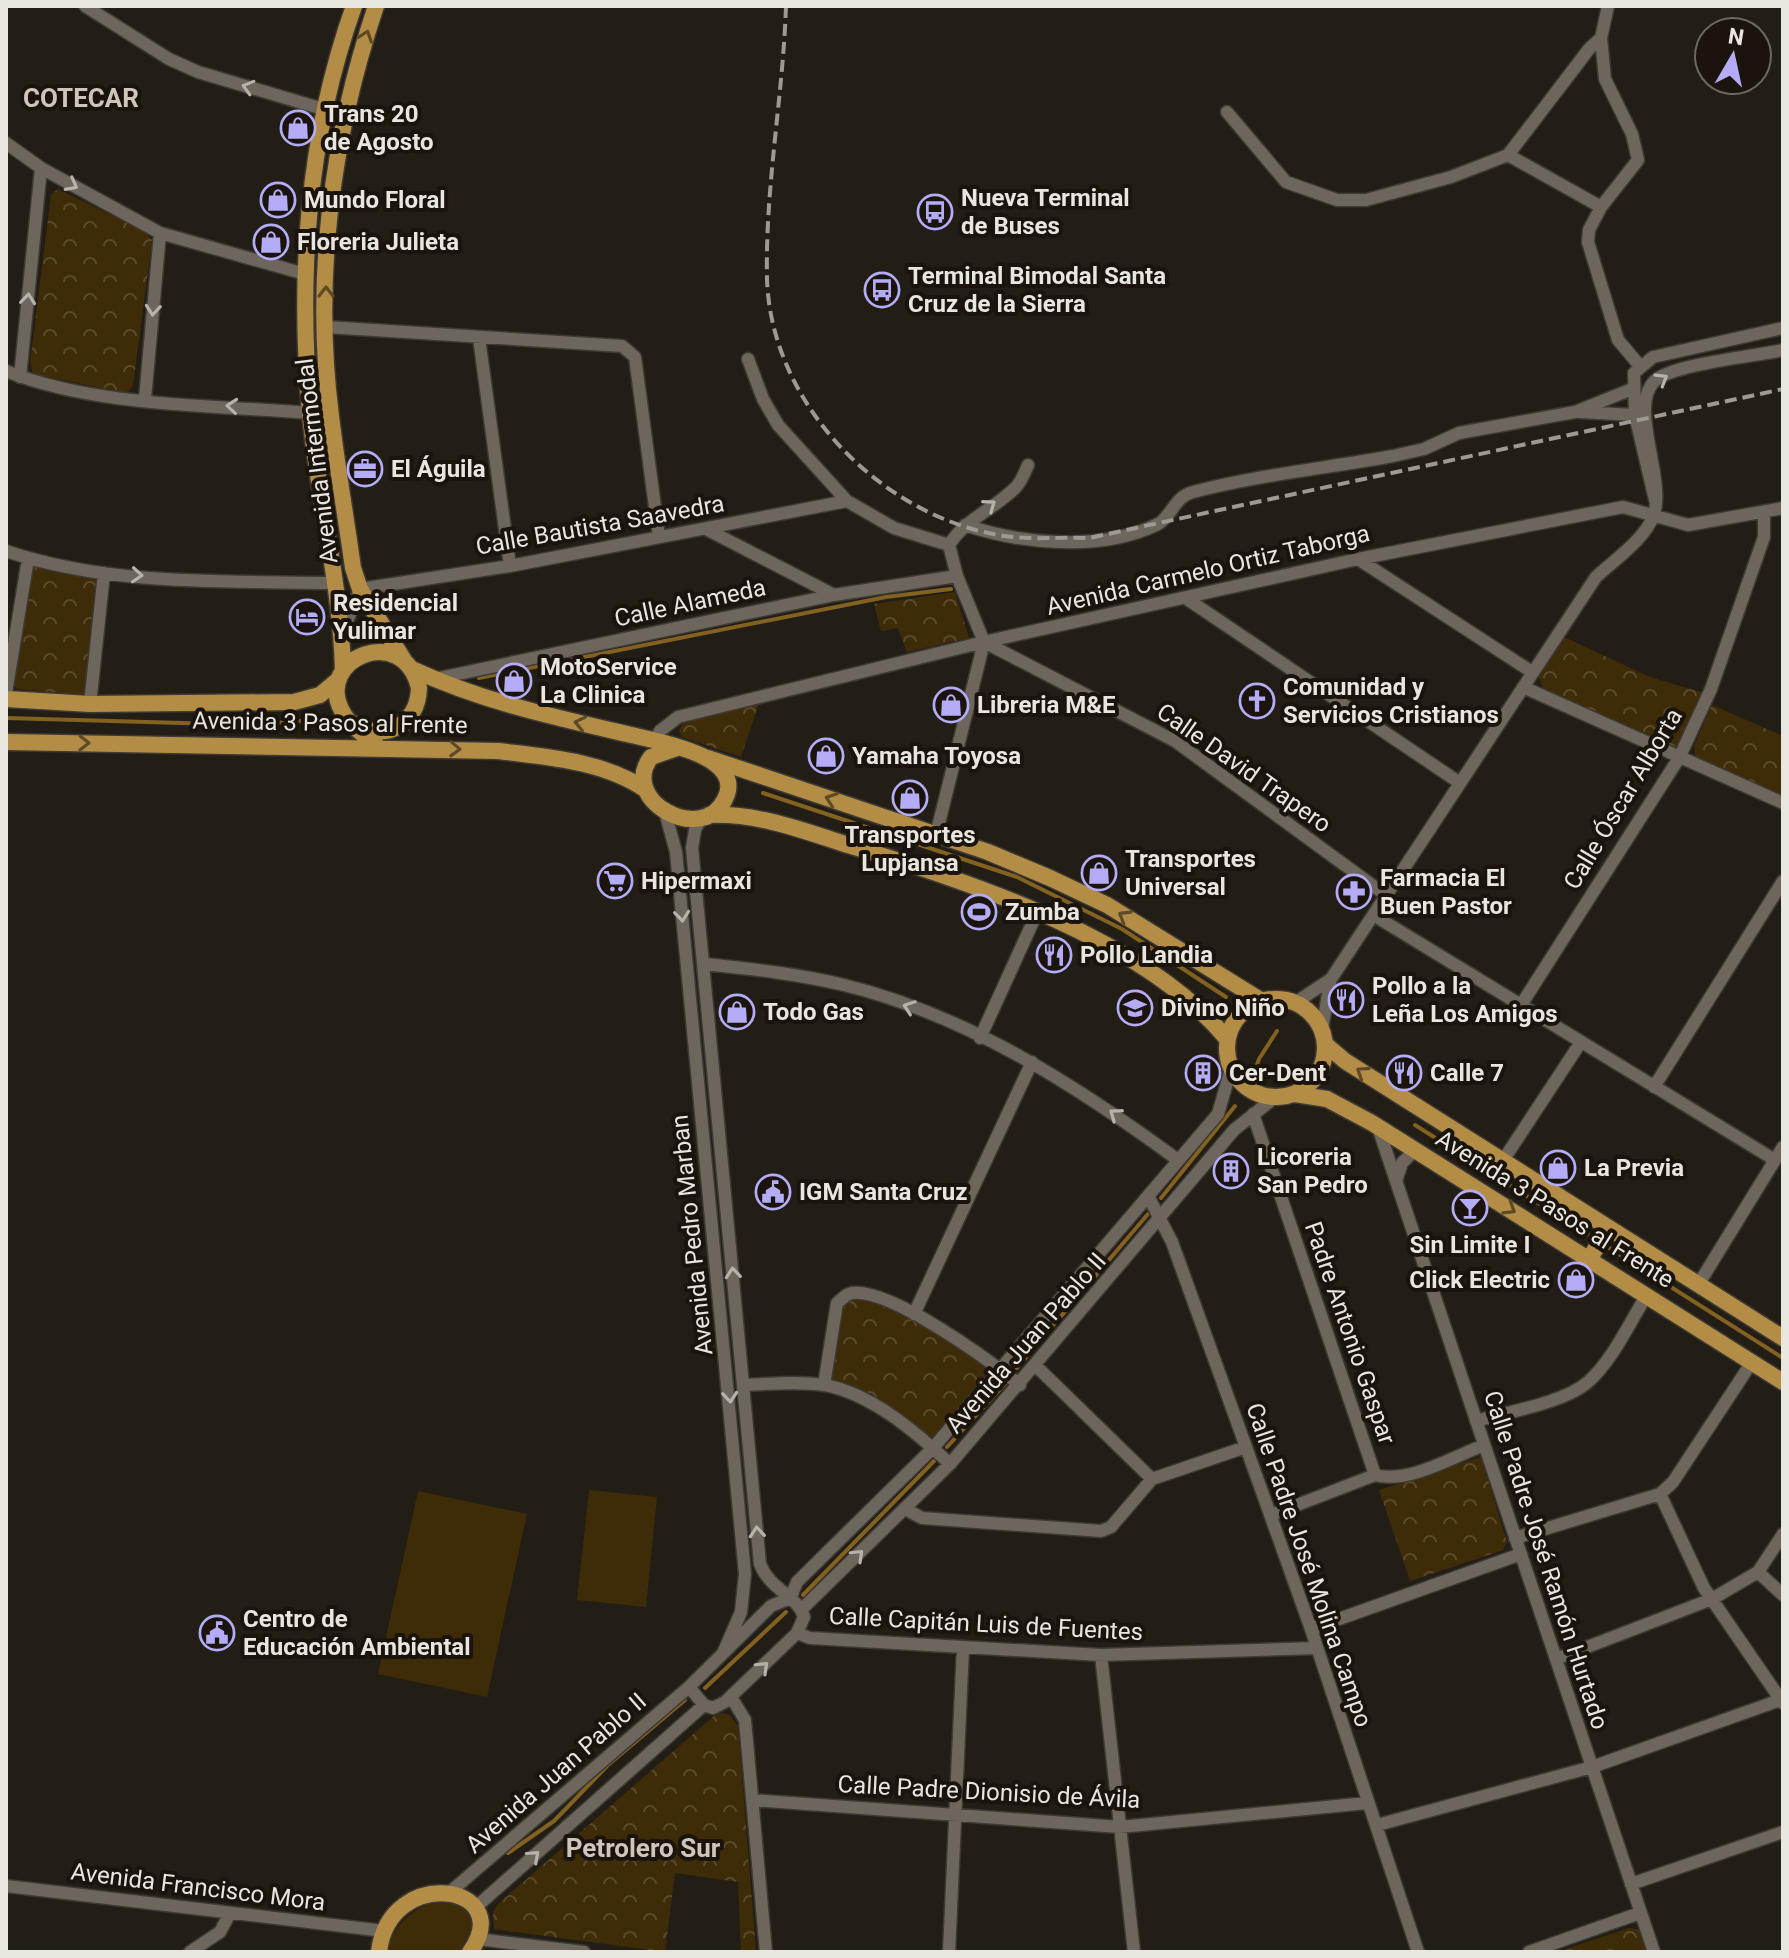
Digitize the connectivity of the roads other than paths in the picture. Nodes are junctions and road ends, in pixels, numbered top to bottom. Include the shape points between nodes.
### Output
1 (85, 6) edge
2 (354, 6) edge
3 (376, 6) edge
4 (1608, 6) edge
5 (1601, 38) junction
6 (323, 109) junction
7 (1227, 112) dead end
8 (6, 143) edge
9 (1508, 155) junction
10 (41, 168) junction
11 (310, 196) junction
12 (330, 198) junction
13 (1601, 207) junction
14 (160, 233) junction
15 (305, 274) junction
16 (327, 327) junction
17 (1783, 328) edge
18 (1757, 334) junction
19 (479, 338) junction
20 (1783, 350) edge
21 (1762, 354) junction
22 (748, 359) dead end
23 (1640, 366) junction
24 (6, 371) edge
25 (20, 377) junction
26 (1632, 389) junction
27 (145, 399) junction
28 (1575, 412) junction
29 (310, 413) junction
30 (1635, 415) junction
31 (1028, 465) dead end
32 (847, 501) junction
33 (1656, 503) junction
34 (1783, 508) edge
35 (1764, 512) junction
36 (1653, 518) junction
37 (965, 525) junction
38 (706, 529) junction
39 (659, 537) junction
40 (949, 545) junction
41 (6, 551) edge
42 (28, 559) junction
43 (1358, 559) junction
44 (510, 566) junction
45 (104, 573) junction
46 (957, 576) junction
47 (332, 583) junction
48 (360, 589) junction
49 (834, 595) junction
50 (1187, 599) junction
51 (342, 634) junction
52 (984, 642) junction
53 (408, 666) junction
54 (1532, 672) junction
55 (341, 675) junction
56 (434, 679) junction
57 (1523, 687) junction
58 (6, 696) edge
59 (90, 704) junction
60 (352, 723) junction
61 (403, 724) junction
62 (655, 741) junction
63 (6, 742) edge
64 (377, 746) junction
65 (677, 748) junction
66 (708, 758) junction
67 (1679, 758) junction
68 (1460, 783) junction
69 (646, 790) junction
70 (1783, 803) edge
71 (665, 812) junction
72 (705, 817) junction
73 (936, 835) junction
74 (1783, 881) edge
75 (1387, 896) junction
76 (1037, 913) junction
77 (1375, 916) junction
78 (705, 964) junction
79 (1331, 979) junction
80 (1262, 1001) junction
81 (1295, 1003) junction
82 (1521, 1005) junction
83 (1324, 1037) junction
84 (980, 1038) junction
85 (1227, 1039) junction
86 (1581, 1042) junction
87 (1032, 1062) junction
88 (1231, 1069) junction
89 (1654, 1087) junction
90 (1295, 1094) junction
91 (1274, 1098) junction
92 (1253, 1114) junction
93 (1378, 1127) junction
94 (1783, 1147) edge
95 (1415, 1150) junction
96 (1178, 1160) junction
97 (1775, 1160) junction
98 (1502, 1162) junction
99 (1396, 1181) junction
100 (1148, 1196) junction
101 (1159, 1220) junction
102 (1598, 1245) junction
103 (1698, 1285) junction
104 (1647, 1295) junction
105 (914, 1314) junction
106 (1783, 1338) edge
107 (1752, 1362) junction
108 (1036, 1366) junction
109 (1000, 1369) junction
110 (1783, 1382) edge
111 (743, 1385) junction
112 (824, 1385) junction
113 (1020, 1385) junction
114 (1476, 1421) junction
115 (1484, 1445) junction
116 (1246, 1447) junction
117 (933, 1448) junction
118 (950, 1464) junction
119 (1375, 1475) junction
120 (1152, 1479) junction
121 (1660, 1494) junction
122 (905, 1509) junction
123 (1271, 1515) junction
124 (1783, 1534) edge
125 (1515, 1538) junction
126 (1521, 1554) junction
127 (1758, 1572) junction
128 (1783, 1595) edge
129 (789, 1599) junction
130 (1712, 1599) junction
131 (802, 1609) junction
132 (1311, 1629) junction
133 (797, 1633) junction
134 (963, 1647) junction
135 (1317, 1648) junction
136 (724, 1651) junction
137 (1101, 1655) junction
138 (1556, 1659) junction
139 (689, 1687) junction
140 (731, 1697) junction
141 (1782, 1701) edge
142 (704, 1705) junction
143 (1592, 1767) junction
144 (752, 1800) junction
145 (1367, 1803) junction
146 (955, 1814) junction
147 (1377, 1825) junction
148 (1120, 1827) junction
149 (1783, 1832) edge
150 (1631, 1884) junction
151 (6, 1886) edge
152 (450, 1892) junction
153 (476, 1907) junction
154 (230, 1913) junction
155 (1640, 1913) junction
156 (384, 1931) junction
157 (474, 1946) edge
158 (190, 1952) edge
159 (379, 1952) edge
160 (584, 1952) edge
161 (766, 1952) edge
162 (949, 1952) edge
163 (1134, 1952) edge
164 (1418, 1952) edge
165 (1529, 1952) edge
166 (1654, 1952) edge

6 -> 1 street via 198,72
2 - 6 main road, Avenida Intermodal
12 -> 3 main road, Avenida Intermodal via 344,113
4 - 5 street
5 - 9 street
5 - 13 street via 1605,79 1639,152 1633,169
6 - 11 main road, Avenida Intermodal
7 - 9 street via 1286,182 1337,200 1391,196
8 - 10 street
9 - 13 street
10 -> 14 street
25 -> 10 street
11 - 12 main road
11 - 15 main road, Avenida Intermodal
16 -> 12 main road, Avenida Intermodal
13 - 23 street via 1589,230 1589,251 1618,340
14 - 15 street
14 -> 27 street
15 - 29 main road, Avenida Intermodal
16 - 19 street
16 - 48 main road, Avenida Intermodal via 331,414
17 - 18 street
18 - 21 street
18 - 23 street via 1663,354
19 - 39 street via 622,346 630,351 635,357
19 - 44 street
20 - 21 street
33 -> 21 street via 1658,485 1644,402 1651,385 1669,373
22 - 32 street via 778,425
23 - 26 street
24 - 25 street
25 - 27 street via 74,392
26 - 28 street
26 - 30 street
29 -> 27 street
28 - 30 street
28 - 37 street via 1459,433 1393,456 1189,493 1160,523 1112,537 1003,538
29 - 47 main road, Avenida Intermodal
30 - 33 street
37 -> 31 street via 1017,486
32 - 38 street, Calle Bautista Saavedra
32 - 40 street via 894,528
33 - 36 street
34 - 35 street, Avenida Carmelo Ortiz Taborga
35 - 36 street, Avenida Carmelo Ortiz Taborga via 1688,525
35 - 67 street, Calle Óscar Alborta via 1764,537 1711,689
36 - 43 street, Avenida Carmelo Ortiz Taborga via 1623,507
36 - 54 street via 1596,577
37 - 40 street
38 - 39 street, Calle Bautista Saavedra
38 - 49 street
39 - 44 street, Calle Bautista Saavedra
40 - 46 street
41 - 42 street
42 - 45 street
42 - 58 street
43 - 50 street, Avenida Carmelo Ortiz Taborga
43 - 54 street
44 - 48 street, Calle Bautista Saavedra
45 -> 47 street
45 - 59 street
46 - 49 street, Calle Alameda
46 - 52 street
47 - 51 main road, Avenida Intermodal
48 - 51 street
48 - 53 main road, Avenida Intermodal
49 - 56 street, Calle Alameda
50 - 52 street, Avenida Carmelo Ortiz Taborga
50 - 68 street
51 - 55 main road, Avenida Intermodal
52 - 62 street, Avenida Carmelo Ortiz Taborga via 678,717
52 - 73 street
52 - 75 street, Calle David Trapero via 1175,741
53 - 55 main road via 395,655 372,652 350,662
53 - 56 main road, Avenida 3 Pasos al Frente
53 - 61 main road via 418,698
54 - 57 street
55 - 59 main road, Avenida 3 Pasos al Frente via 320,695 294,702
55 - 60 main road via 338,703
62 -> 56 main road, Avenida 3 Pasos al Frente via 492,702
57 - 67 street
57 - 68 street
58 - 59 main road, Avenida 3 Pasos al Frente
60 - 61 main road via 372,732
60 - 64 main road
61 - 64 main road
62 - 65 main road, Avenida 3 Pasos al Frente
63 -> 64 main road, Avenida 3 Pasos al Frente
64 -> 69 main road, Avenida 3 Pasos al Frente via 541,756 620,776
65 - 66 main road
65 - 69 main road via 659,752 646,764
66 - 72 main road via 725,771 728,781 724,802
73 -> 66 main road
67 - 70 street
67 - 82 street, Calle Óscar Alborta
68 - 75 street
69 - 71 main road
71 - 72 main road
71 -> 136 street, Avenida Pedro Marban via 678,867 745,1574 744,1599
72 - 76 main road via 765,819
72 - 78 street, Avenida Pedro Marban via 695,830 692,848
80 -> 73 main road via 1107,905
74 - 89 street
75 - 77 street
76 - 84 street
76 - 85 main road via 1154,974 1202,1010
77 - 79 street
77 - 82 street
84 -> 78 street via 915,1008 847,986
111 -> 78 street, Avenida Pedro Marban
79 - 81 street
79 - 83 street
80 - 81 main road
80 - 85 main road via 1239,1015
81 - 83 main road via 1306,1009
82 - 86 street
83 - 90 main road via 1325,1056 1315,1079
98 -> 83 main road, Avenida 3 Pasos al Frente via 1345,1061
84 - 87 street
85 - 88 main road
86 - 89 street
86 - 98 street
96 -> 87 street via 1105,1106
87 - 105 street
88 - 91 main road via 1253,1092
88 - 96 street, Avenida Juan Pablo II via 1218,1114
89 - 97 street
90 - 91 main road
90 - 93 main road, Avenida 3 Pasos al Frente via 1327,1099
91 - 92 street, Avenida Juan Pablo II
92 - 101 street, Avenida Juan Pablo II
92 - 119 street, Padre Antonio Gaspar
93 - 95 main road, Avenida 3 Pasos al Frente
93 - 99 street, Calle Padre José Ramón Hurtado
94 - 97 street
95 - 99 street via 1402,1163
95 -> 102 main road, Avenida 3 Pasos al Frente
96 - 100 street, Avenida Juan Pablo II
97 - 103 street
98 - 102 main road, Avenida 3 Pasos al Frente
99 - 114 street, Calle Padre José Ramón Hurtado
100 - 101 street, Calle Padre José Molina Campo
100 - 109 street, Avenida Juan Pablo II
101 - 108 street, Avenida Juan Pablo II
101 - 116 street, Calle Padre José Molina Campo via 1172,1242
102 - 103 main road, Avenida 3 Pasos al Frente
102 - 104 main road, Avenida 3 Pasos al Frente
103 - 106 main road, Avenida 3 Pasos al Frente
104 - 107 main road, Avenida 3 Pasos al Frente
104 - 114 street via 1586,1384 1570,1394
105 - 109 street
105 - 112 street via 862,1293 848,1293 837,1303
107 - 110 main road, Avenida 3 Pasos al Frente
107 - 121 street
108 - 113 street, Avenida Juan Pablo II
108 - 120 street
109 - 113 street
109 - 117 street, Avenida Juan Pablo II
111 - 112 street
129 -> 111 street, Avenida Pedro Marban via 771,1584 760,1564
112 - 117 street via 867,1401
113 - 118 street, Avenida Juan Pablo II
114 - 115 street, Calle Padre José Ramón Hurtado
115 - 119 street via 1404,1475
115 - 125 street, Calle Padre José Ramón Hurtado
116 - 120 street
116 - 123 street, Calle Padre José Molina Campo
117 - 118 street
117 - 129 street, Avenida Juan Pablo II via 797,1582
118 - 122 street, Avenida Juan Pablo II
119 - 123 street
120 - 122 street via 1111,1527 1101,1531 922,1518
121 - 125 street
121 - 130 street
131 -> 122 street, Avenida Juan Pablo II
123 - 132 street, Calle Padre José Molina Campo
124 - 127 street
125 - 126 street, Calle Padre José Ramón Hurtado
126 - 132 street
126 - 138 street, Calle Padre José Ramón Hurtado
127 - 128 street
127 - 130 street
129 - 131 street, Avenida Pedro Marban
129 - 136 street, Avenida Juan Pablo II via 771,1606
130 - 138 street
130 - 141 street
131 - 133 street
132 - 135 street, Calle Padre José Molina Campo
133 - 134 street, Calle Capitán Luis de Fuentes
140 -> 133 street
134 - 137 street, Calle Capitán Luis de Fuentes
134 - 146 street
135 - 137 street, Calle Capitán Luis de Fuentes
135 - 145 street, Calle Padre José Molina Campo
136 - 139 street, Avenida Juan Pablo II
137 - 148 street
138 - 143 street, Calle Padre José Ramón Hurtado
139 - 142 street
139 - 152 street, Avenida Juan Pablo II
140 - 142 street via 720,1706
140 - 144 street via 745,1720
141 - 143 street
153 -> 142 street, Avenida Juan Pablo II
143 - 147 street
143 - 150 street, Calle Padre José Ramón Hurtado
144 - 146 street, Calle Padre Dionisio de Ávila
144 - 161 street
145 - 147 street, Calle Padre José Molina Campo
145 - 148 street, Calle Padre Dionisio de Ávila
146 - 148 street, Calle Padre Dionisio de Ávila
146 - 162 street
147 - 164 street, Calle Padre José Molina Campo
148 - 163 street
149 - 150 street
150 - 155 street, Calle Padre José Ramón Hurtado
151 - 154 street, Avenida Francisco Mora
152 - 153 main road
152 - 156 main road via 415,1898
153 - 157 main road
154 - 156 street, Avenida Francisco Mora
154 - 158 street via 220,1932
155 - 165 street
155 - 166 street, Calle Padre José Ramón Hurtado
156 - 159 main road
157 - 160 street

